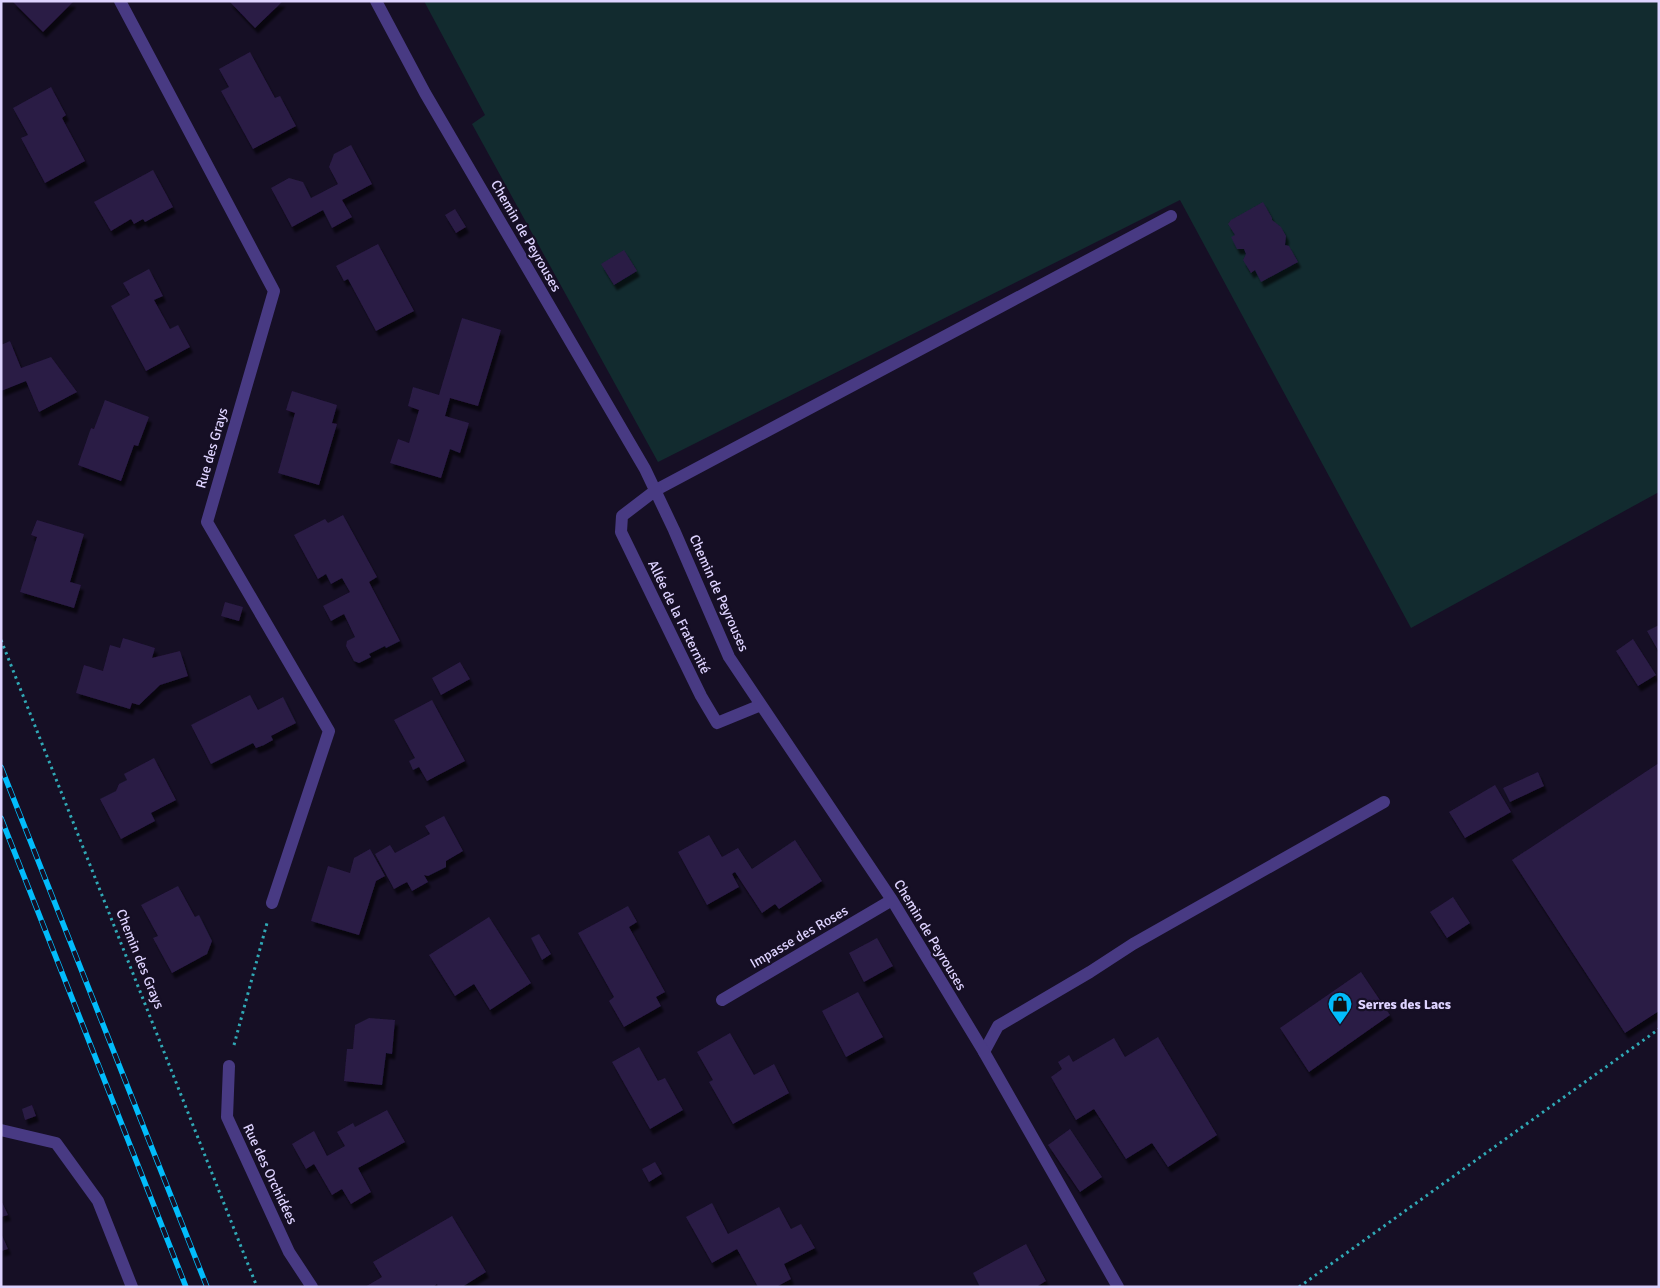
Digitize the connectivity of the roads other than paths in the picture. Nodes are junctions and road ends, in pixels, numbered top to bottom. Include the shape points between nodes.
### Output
1 (120, 1) edge
2 (376, 1) edge
3 (1171, 216) dead end
4 (656, 490) junction
5 (762, 705) junction
6 (1384, 802) dead end
7 (892, 900) junction
8 (272, 903) road end
9 (722, 1000) dead end
10 (984, 1052) junction
11 (229, 1066) road end
12 (1, 1130) edge
13 (1118, 1286) edge
14 (132, 1287) edge
15 (312, 1287) edge

1 - 8 street, Rue des Grays via 274,291 206,522 329,731
2 - 4 street, Chemin de Peyrouses via 425,93
3 - 4 street
4 - 5 street, Chemin de Peyrouses via 729,657
4 - 5 street, Allée de la Fraternité via 622,516 621,532 692,679 717,723
5 - 7 street, Chemin de Peyrouses
6 - 10 street via 1133,944 998,1026
7 - 9 street, Impasse des Roses
7 - 10 street, Chemin de Peyrouses
10 - 13 street, Chemin de Peyrouses
11 - 15 street, Rue des Orchidées via 227,1117 290,1252
12 - 14 street via 56,1143 98,1201

